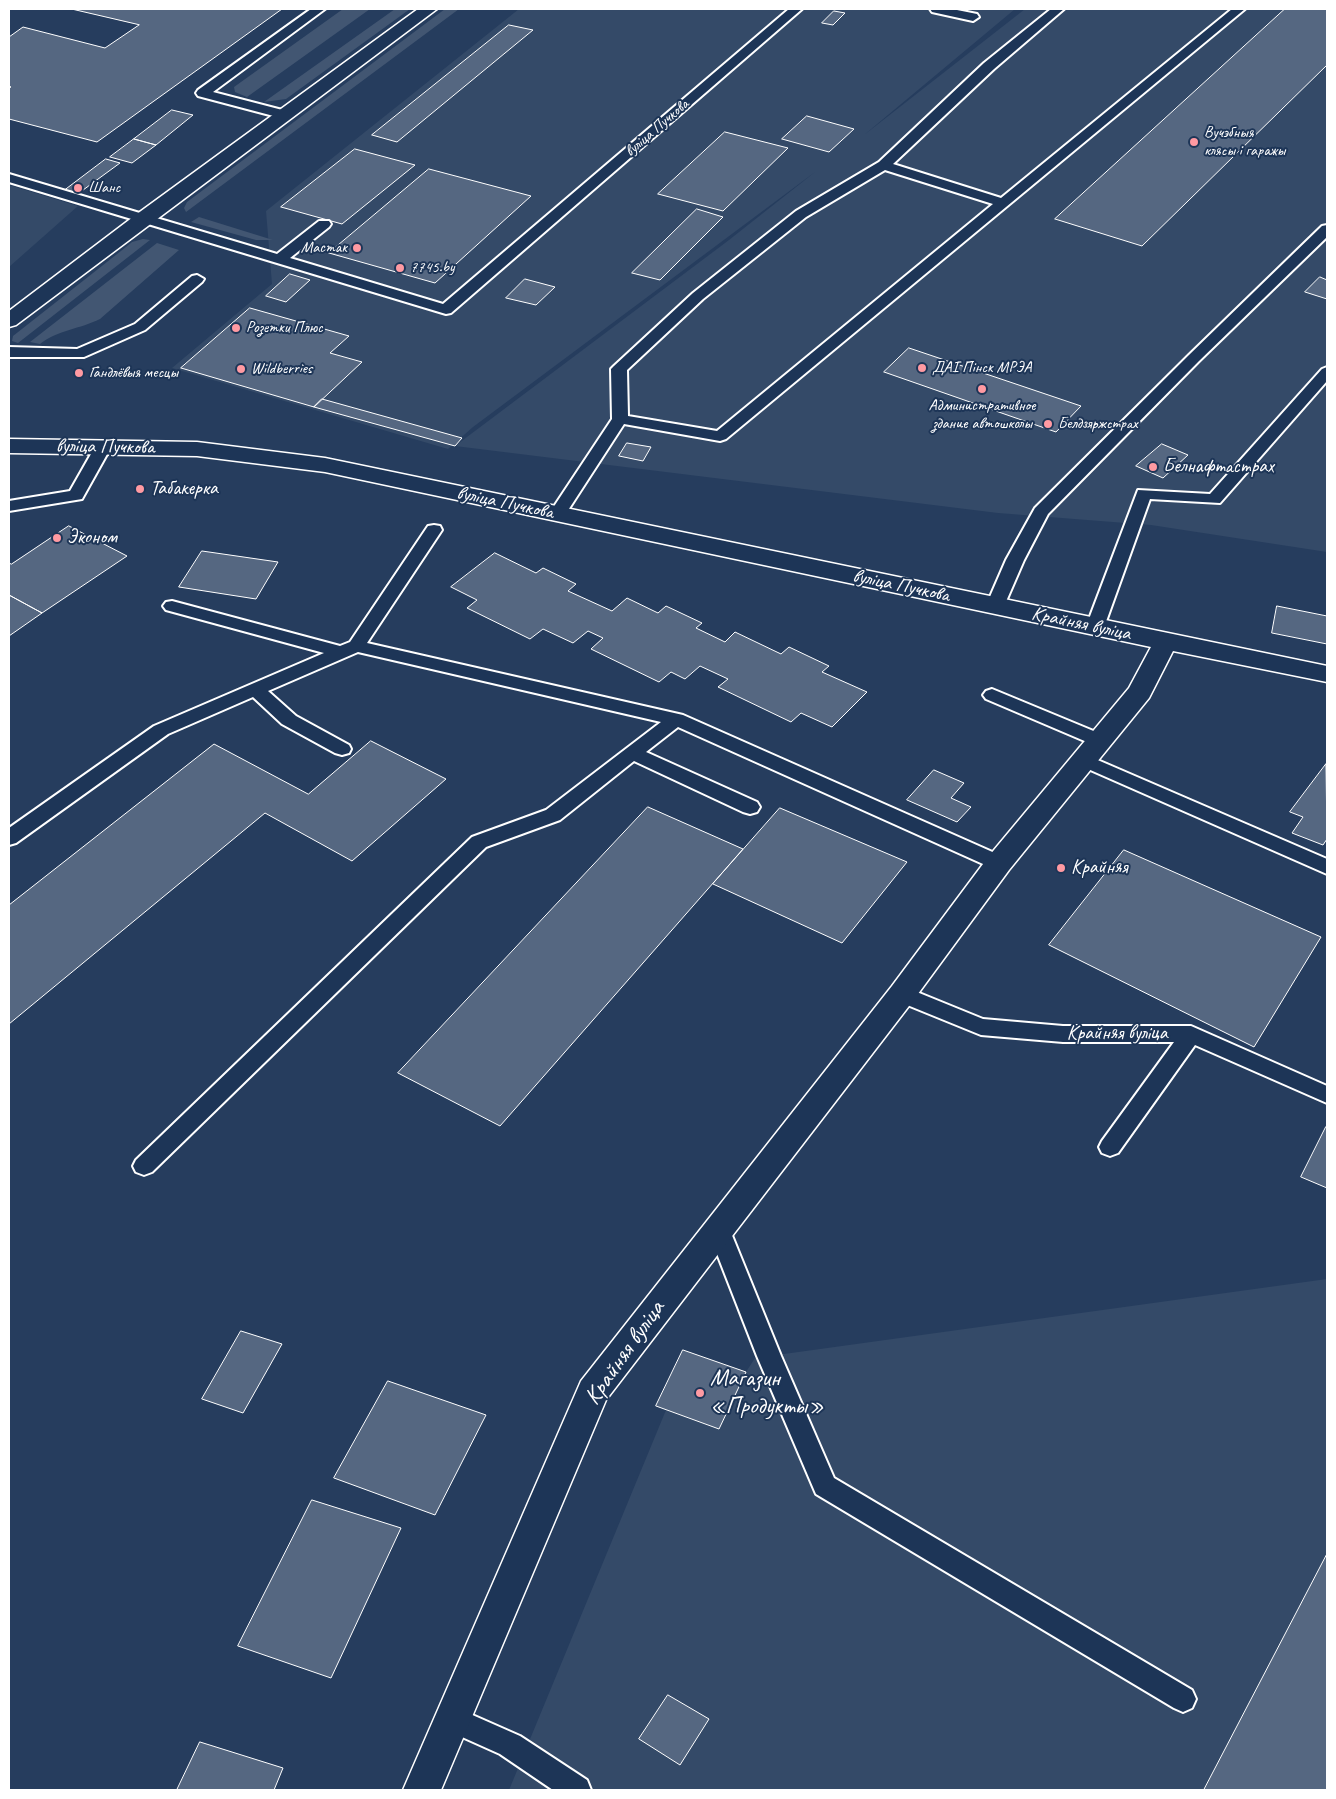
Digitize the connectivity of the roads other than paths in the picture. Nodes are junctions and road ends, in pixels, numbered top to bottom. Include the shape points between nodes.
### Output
1 (319, 9) edge
2 (429, 9) edge
3 (796, 9) edge
4 (936, 9) edge
5 (1058, 9) edge
6 (1239, 9) edge
7 (973, 17) dead end
8 (284, 115) junction
9 (884, 165) junction
10 (9, 178) edge
11 (1003, 203) junction
12 (144, 218) junction
13 (324, 224) dead end
14 (1327, 230) edge
15 (279, 260) junction
16 (197, 279) dead end
17 (9, 321) edge
18 (9, 352) edge
19 (1327, 372) edge
20 (620, 419) junction
21 (9, 446) edge
22 (104, 447) junction
23 (9, 506) edge
24 (557, 514) junction
25 (434, 530) dead end
26 (172, 606) dead end
27 (995, 606) junction
28 (1095, 627) junction
29 (1166, 642) junction
30 (348, 649) junction
31 (1327, 674) edge
32 (255, 689) junction
33 (992, 695) dead end
34 (676, 719) junction
35 (342, 748) dead end
36 (1094, 751) junction
37 (632, 753) junction
38 (750, 807) dead end
39 (9, 838) edge
40 (999, 863) junction
41 (1327, 867) edge
42 (902, 994) junction
43 (1191, 1034) junction
44 (1327, 1095) edge
45 (1110, 1147) dead end
46 (144, 1166) dead end
47 (718, 1228) junction
48 (1183, 1699) dead end
49 (452, 1719) junction
50 (422, 1790) edge
51 (577, 1790) edge

1 - 8 lane via 203,93
2 - 8 street
3 - 15 lane, вуліца Пучкова via 446,310
4 - 7 lane
5 - 9 lane via 989,66
6 - 11 lane
8 - 12 street
9 - 11 lane
9 - 20 lane via 801,214 698,296 619,368
10 - 12 lane, вуліца Пучкова
11 - 20 lane via 720,436
12 - 15 lane, вуліца Пучкова
12 - 17 street
13 - 15 lane
14 - 27 lane via 1041,512
16 - 18 lane via 140,327 79,354
19 - 28 lane via 1214,500 1144,494
20 - 24 lane
21 - 22 street, вуліца Пучкова
22 - 23 lane via 76,495
22 - 24 street, вуліца Пучкова via 197,449 325,466
24 - 27 street, вуліца Пучкова
25 - 30 lane
26 - 30 lane
27 - 28 street, Крайняя вуліца
28 - 29 street, Крайняя вуліца
29 - 31 street, Крайняя вуліца
29 - 36 street, Крайняя вуліца via 1140,692
30 - 32 lane
30 - 34 lane
32 - 35 lane via 289,720
32 - 39 lane via 161,730
33 - 36 lane
34 - 37 lane
34 - 40 lane
36 - 40 street, Крайняя вуліца
36 - 41 lane
37 - 38 lane
37 - 46 lane via 553,815 479,842
40 - 42 street, Крайняя вуліца
42 - 43 lane, Крайняя вуліца via 982,1027 1063,1034
42 - 47 street, Крайняя вуліца
43 - 44 lane, Крайняя вуліца
43 - 45 lane
47 - 48 lane via 825,1486
47 - 49 street, Крайняя вуліца via 592,1391
49 - 50 street, Крайняя вуліца
49 - 51 lane via 510,1745

